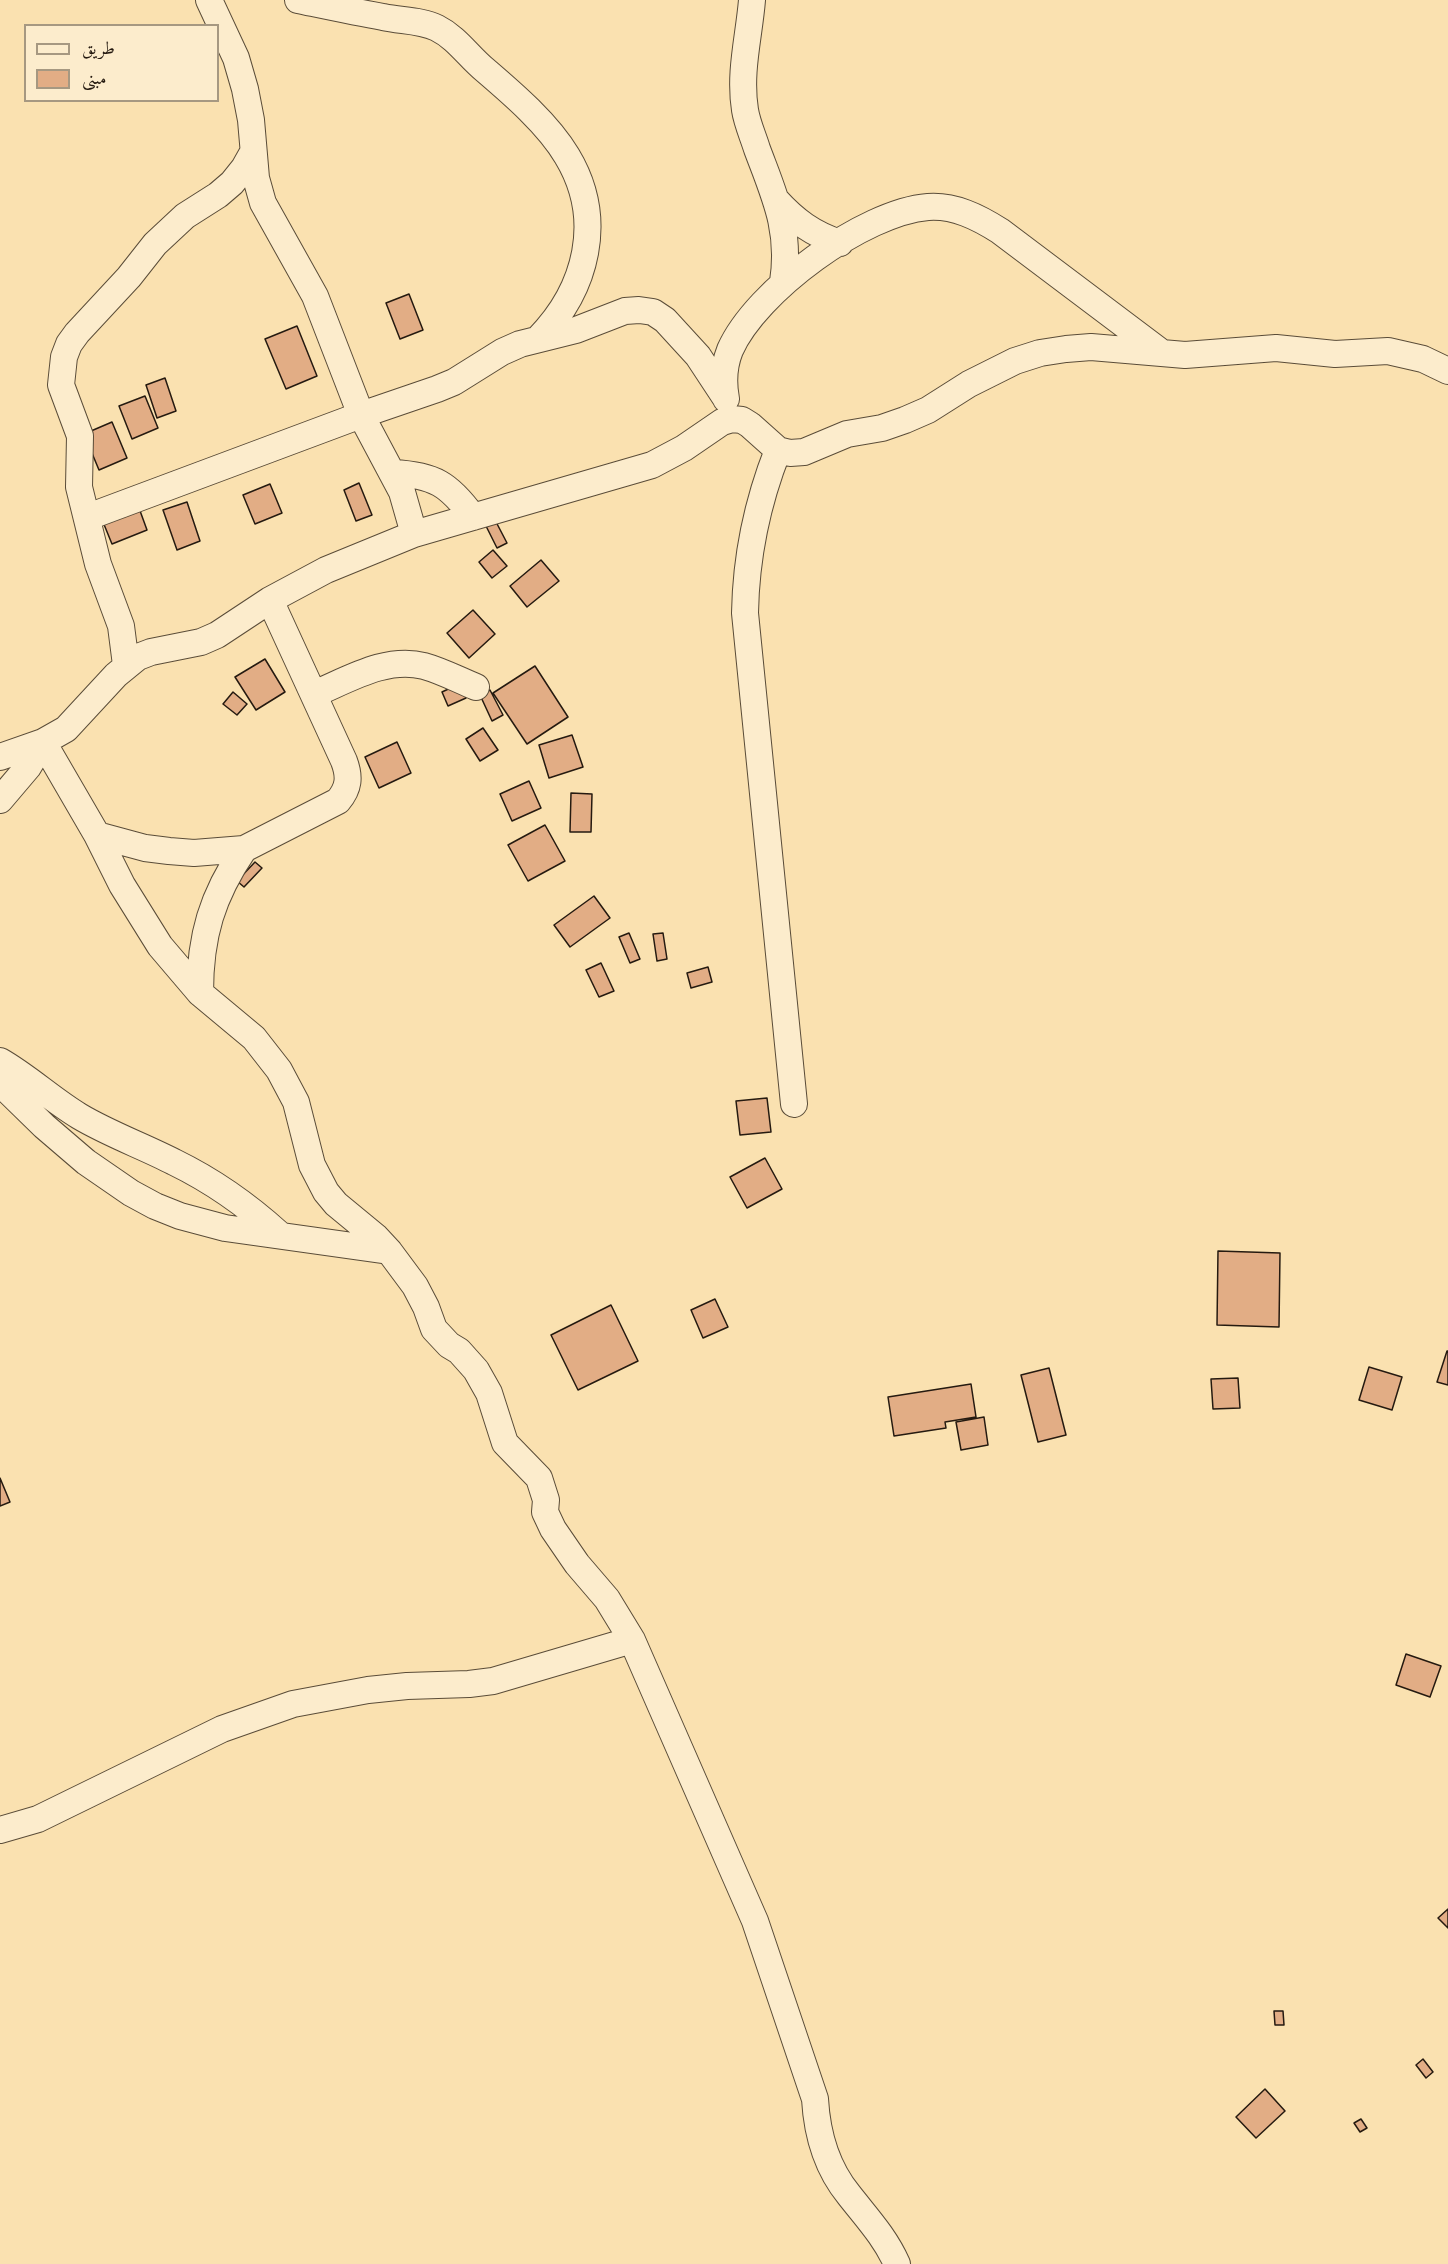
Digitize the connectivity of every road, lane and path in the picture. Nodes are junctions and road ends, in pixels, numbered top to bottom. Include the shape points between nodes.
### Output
1 (209, 0) edge
2 (298, 0) edge
3 (752, 0) edge
4 (253, 152) junction
5 (776, 200) junction
6 (840, 243) junction
7 (783, 282) junction
8 (538, 339) junction
9 (1162, 353) junction
10 (1448, 371) edge
11 (729, 408) junction
12 (362, 415) junction
13 (778, 450) junction
14 (393, 472) junction
15 (88, 517) junction
16 (473, 517) junction
17 (414, 534) junction
18 (270, 600) junction
19 (126, 665) junction
20 (476, 687) dead end
21 (314, 694) junction
22 (43, 742) junction
23 (0, 757) edge
24 (5, 795) edge
25 (0, 814) edge
26 (97, 835) junction
27 (244, 849) junction
28 (200, 993) junction
29 (0, 1061) edge
30 (0, 1083) edge
31 (794, 1104) dead end
32 (279, 1234) junction
33 (389, 1251) junction
34 (632, 1640) junction
35 (0, 1830) edge
36 (897, 2264) edge

1 - 4 street via 236,58 245,89
2 - 8 street via 420,22 449,35 513,93 566,154 587,209 588,239 575,288 560,315
3 - 5 street via 741,84 745,113
4 - 12 street via 263,203 315,296
4 - 15 street via 232,183 185,216 155,244 69,344 61,385 80,436 79,488
5 - 6 street via 804,227
5 - 7 street via 786,240
6 - 7 street
6 - 9 street via 883,218 906,210 955,209 1000,231
7 - 11 street via 754,313 730,350 724,373
8 - 11 street via 576,330 625,311 653,312 682,337 712,376
8 - 12 street via 502,352 437,389
9 - 10 street via 1185,355 1276,348 1335,354 1388,351 1423,359
9 - 13 street via 1091,347 1040,353 992,372 905,420 847,434 804,453
11 - 13 street
11 - 16 street via 722,422 652,465
12 - 14 street
12 - 15 street
13 - 31 street via 753,530 745,612
14 - 16 street via 417,474 440,482 459,497
14 - 17 street
15 - 19 street via 98,564 121,626
16 - 17 street
17 - 18 street via 326,570
18 - 19 street via 209,638 151,652
18 - 21 street
19 - 22 street via 66,729
20 - 21 street via 424,666 395,664
21 - 27 street via 348,771 345,793 338,801
22 - 23 street
22 - 24 street
22 - 26 street
24 - 25 street
26 - 27 street via 169,851
26 - 28 street via 147,926
27 - 28 street via 229,870 209,917 201,958
28 - 33 street via 267,1053 296,1101 312,1165 326,1192
29 - 32 street via 78,1116 219,1186
30 - 32 street via 64,1144 108,1179 155,1206 202,1223
32 - 33 street
33 - 34 street via 415,1286 434,1329 476,1370 489,1393 505,1443 539,1478 546,1500 545,1512 554,1529 607,1599
34 - 35 street via 493,1681 368,1690 293,1704 222,1729 38,1819
34 - 36 street via 755,1921 815,2099 828,2160 849,2196 879,2231

